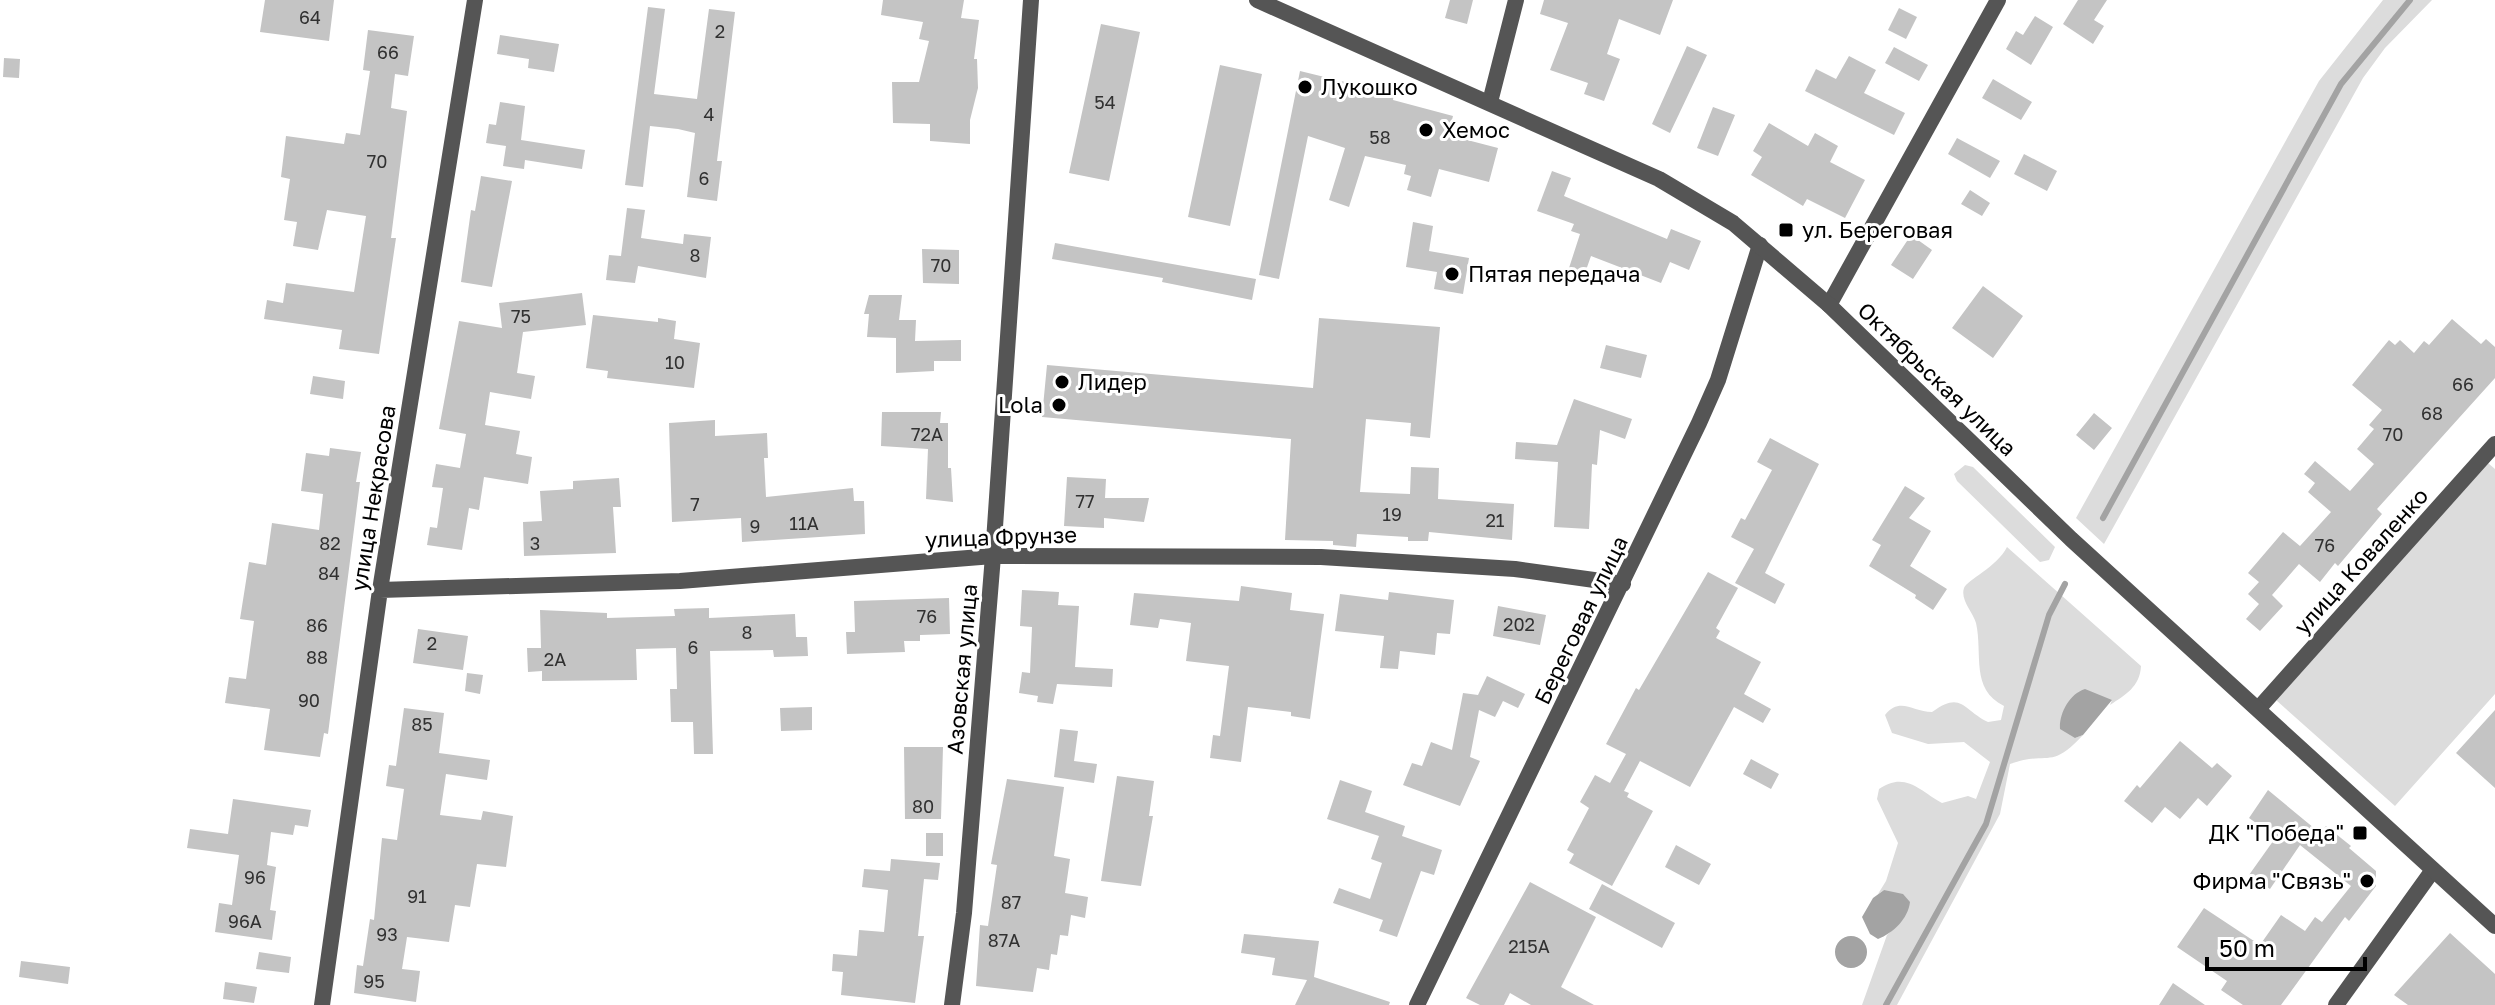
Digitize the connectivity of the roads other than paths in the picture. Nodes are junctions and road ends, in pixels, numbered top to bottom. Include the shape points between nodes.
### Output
1 (475, 0) edge
2 (1031, 0) edge
3 (1257, 0) edge
4 (1516, 0) edge
5 (1998, 0) edge
6 (1490, 102) junction
7 (1760, 245) junction
8 (1829, 305) junction
9 (2495, 444) edge
10 (993, 556) junction
11 (1623, 584) junction
12 (380, 590) junction
13 (2259, 708) junction
14 (2433, 870) junction
15 (2495, 926) edge
16 (322, 1005) edge
17 (952, 1005) edge
18 (1417, 1005) edge
19 (2336, 1005) edge

1 - 12 street, улица Некрасова
2 - 10 street, Азовская улица
3 - 6 street, Октябрьская улица
4 - 6 street
5 - 8 street
6 - 7 street, Октябрьская улица via 1659,179 1704,203
7 - 8 street, Октябрьская улица
7 - 11 street, Береговая улица via 1718,380
8 - 13 street, Октябрьская улица via 2071,539
9 - 13 street, улица Коваленко
10 - 11 street, улица Фрунзе via 1321,557 1515,569
10 - 12 street, улица Фрунзе via 666,582
10 - 17 street, Азовская улица
11 - 18 street, Береговая улица
12 - 16 street, улица Некрасова
13 - 14 street, Октябрьская улица
14 - 15 street, Октябрьская улица
14 - 19 street

